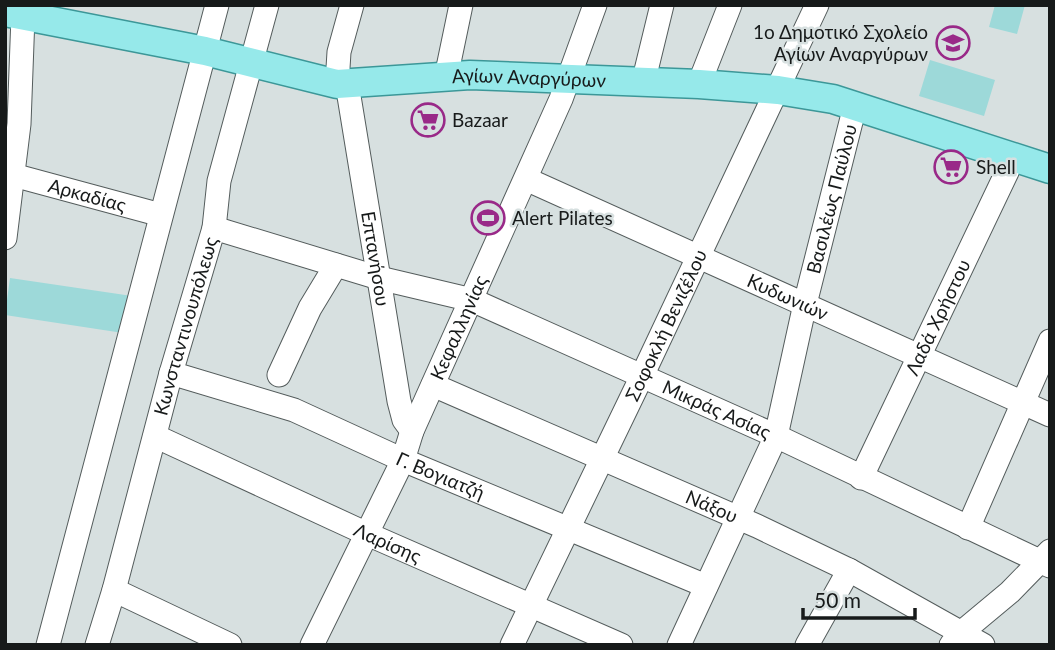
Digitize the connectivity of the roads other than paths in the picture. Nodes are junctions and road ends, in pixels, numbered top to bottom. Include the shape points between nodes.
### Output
1 (217, 5) edge
2 (267, 5) edge
3 (352, 5) edge
4 (460, 5) edge
5 (595, 5) edge
6 (662, 5) edge
7 (730, 5) edge
8 (817, 5) edge
9 (10, 12) edge
10 (205, 51) junction
11 (251, 62) junction
12 (446, 77) junction
13 (568, 79) junction
14 (643, 83) junction
15 (342, 84) junction
16 (699, 84) junction
17 (778, 90) junction
18 (855, 106) junction
19 (1012, 157) junction
20 (1050, 169) edge
21 (13, 175) junction
22 (526, 179) junction
23 (161, 215) junction
24 (214, 228) junction
25 (5, 238) edge
26 (698, 257) junction
27 (336, 265) junction
28 (379, 278) junction
29 (472, 300) junction
30 (805, 304) junction
31 (1050, 341) edge
32 (918, 356) junction
33 (171, 373) junction
34 (279, 375) dead end
35 (642, 376) junction
36 (433, 386) junction
37 (1022, 403) junction
38 (1050, 415) edge
39 (412, 431) junction
40 (155, 436) junction
41 (776, 436) junction
42 (601, 458) junction
43 (403, 460) junction
44 (861, 478) junction
45 (738, 517) junction
46 (968, 528) junction
47 (567, 530) junction
48 (365, 534) junction
49 (1046, 559) edge
50 (849, 570) junction
51 (706, 586) junction
52 (114, 590) junction
53 (530, 607) junction
54 (957, 638) edge
55 (48, 645) edge
56 (97, 645) edge
57 (230, 645) edge
58 (312, 645) edge
59 (512, 645) edge
60 (621, 645) edge
61 (679, 645) edge
62 (807, 645) edge
63 (983, 645) edge

1 - 10 street
2 - 11 street, Κωνσταντινουπόλεως
3 - 15 street, Επτανήσου via 339,52
4 - 12 street
5 - 13 street, Κεφαλληνίας
6 - 14 street
7 - 16 street
8 - 17 street, Σοφοκλή Βενιζέλου
9 - 10 main road, Αγίων Αναργύρων
9 - 21 street via 19,124
10 - 11 main road, Αγίων Αναργύρων
10 - 23 street
11 - 15 main road, Αγίων Αναργύρων
11 - 24 street, Κωνσταντινουπόλεως via 219,181
12 - 13 main road, Αγίων Αναργύρων
12 - 15 main road, Αγίων Αναργύρων
13 - 14 main road, Αγίων Αναργύρων
13 - 22 street, Κεφαλληνίας
14 - 16 main road, Αγίων Αναργύρων
15 - 28 street, Επτανήσου
16 - 17 main road, Αγίων Αναργύρων
17 - 18 main road, Αγίων Αναργύρων
17 - 26 street, Σοφοκλή Βενιζέλου
18 - 19 main road, Αγίων Αναργύρων
18 - 30 street, Βασιλέως Παύλου
19 - 20 main road, Αγίων Αναργύρων
19 - 32 street, Λαδά Χρήστου
21 - 23 street, Αρκαδίας
21 - 25 street
22 - 26 street, Κυδωνιών
22 - 29 street, Κεφαλληνίας
23 - 55 street
24 - 27 street, Μικράς Ασίας
24 - 33 street, Κωνσταντινουπόλεως
26 - 30 street, Κυδωνιών
26 - 35 street, Σοφοκλή Βενιζέλου
27 - 28 street, Μικράς Ασίας
27 - 34 street
28 - 29 street, Μικράς Ασίας
28 - 39 street, Επτανήσου via 399,401
29 - 35 street, Μικράς Ασίας
29 - 36 street, Κεφαλληνίας
30 - 32 street, Κυδωνιών
30 - 41 street, Βασιλέως Παύλου
31 - 37 street
32 - 37 street, Κυδωνιών
32 - 44 street, Λαδά Χρήστου
33 - 40 street, Κωνσταντινουπόλεως
33 - 43 street, Γ. Βογιατζή via 294,410
35 - 41 street, Μικράς Ασίας
35 - 42 street, Σοφοκλή Βενιζέλου
36 - 39 street, Κεφαλληνίας
36 - 42 street, Νάξου
37 - 38 street, Κυδωνιών
37 - 46 street
39 - 43 street, Κεφαλληνίας
40 - 48 street, Λαρίσης
40 - 52 street, Κωνσταντινουπόλεως
41 - 44 street, Μικράς Ασίας
41 - 45 street, Βασιλέως Παύλου
42 - 45 street, Νάξου
42 - 47 street, Σοφοκλή Βενιζέλου
43 - 47 street, Γ. Βογιατζή
43 - 48 street, Κεφαλληνίας
44 - 46 street, Μικράς Ασίας
45 - 50 street, Νάξου
45 - 51 street, Βασιλέως Παύλου
46 - 49 street, Μικράς Ασίας
47 - 51 street, Γ. Βογιατζή
47 - 53 street, Σοφοκλή Βενιζέλου
48 - 53 street, Λαρίσης
48 - 58 street, Κεφαλληνίας
49 - 54 street
50 - 54 street, Νάξου
50 - 62 street
51 - 61 street, Βασιλέως Παύλου
52 - 56 street, Κωνσταντινουπόλεως
52 - 57 street
53 - 59 street, Σοφοκλή Βενιζέλου
53 - 60 street, Λαρίσης
54 - 63 street, Νάξου

